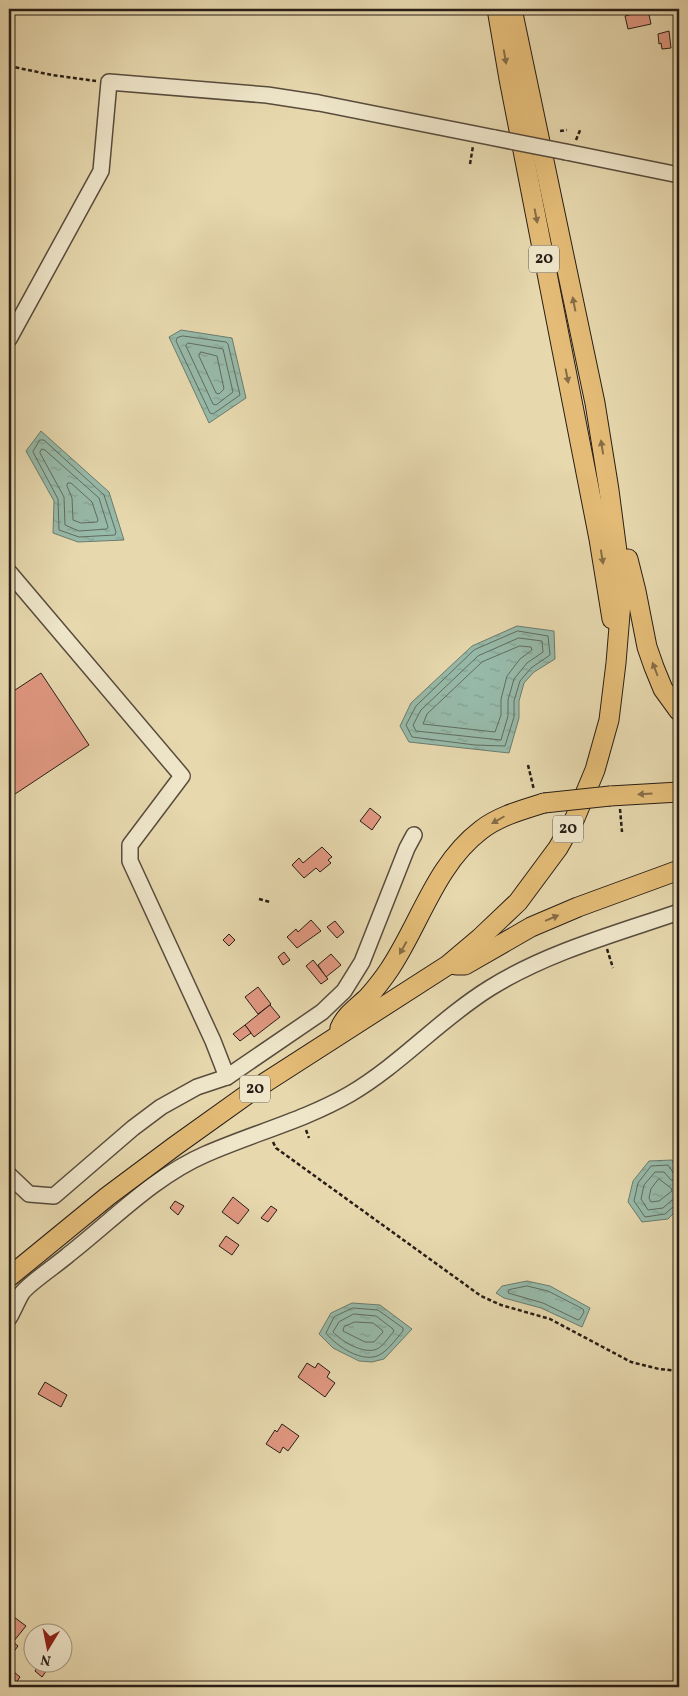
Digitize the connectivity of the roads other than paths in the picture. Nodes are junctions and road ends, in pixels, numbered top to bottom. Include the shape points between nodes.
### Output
1 (497, 9) edge
2 (512, 9) edge
3 (679, 175) edge
4 (9, 339) edge
5 (609, 490) junction
6 (9, 572) edge
7 (617, 655) junction
8 (679, 711) edge
9 (679, 792) edge
10 (414, 835) dead end
11 (679, 870) edge
12 (679, 912) edge
13 (448, 964) junction
14 (337, 1035) junction
15 (227, 1077) junction
16 (9, 1175) edge
17 (9, 1277) edge
18 (9, 1318) edge

1 -> 7 main road, 20 via 599,538
5 -> 2 main road, 20 via 595,403
3 - 4 street, bridge via 571,147 494,138 319,103 267,95 109,82 100,171
5 - 7 main road, 20 via 622,590
8 -> 5 main road via 663,689 649,654
6 - 15 street via 182,776 130,844 130,861
7 - 13 main road, 20 via 609,720 595,770 575,818 558,848 518,902
9 -> 14 main road, bridge via 540,804 506,816 482,830 456,854 436,883 388,972 344,1019
10 - 15 street via 362,962 344,991 322,1012
13 -> 11 main road via 465,965 530,927
12 - 18 street via 526,968 464,1006 351,1094 181,1167 142,1192 22,1292
13 - 14 main road, 20
14 - 17 main road, 20 via 160,1157
15 - 16 street via 161,1107 54,1196 30,1194

